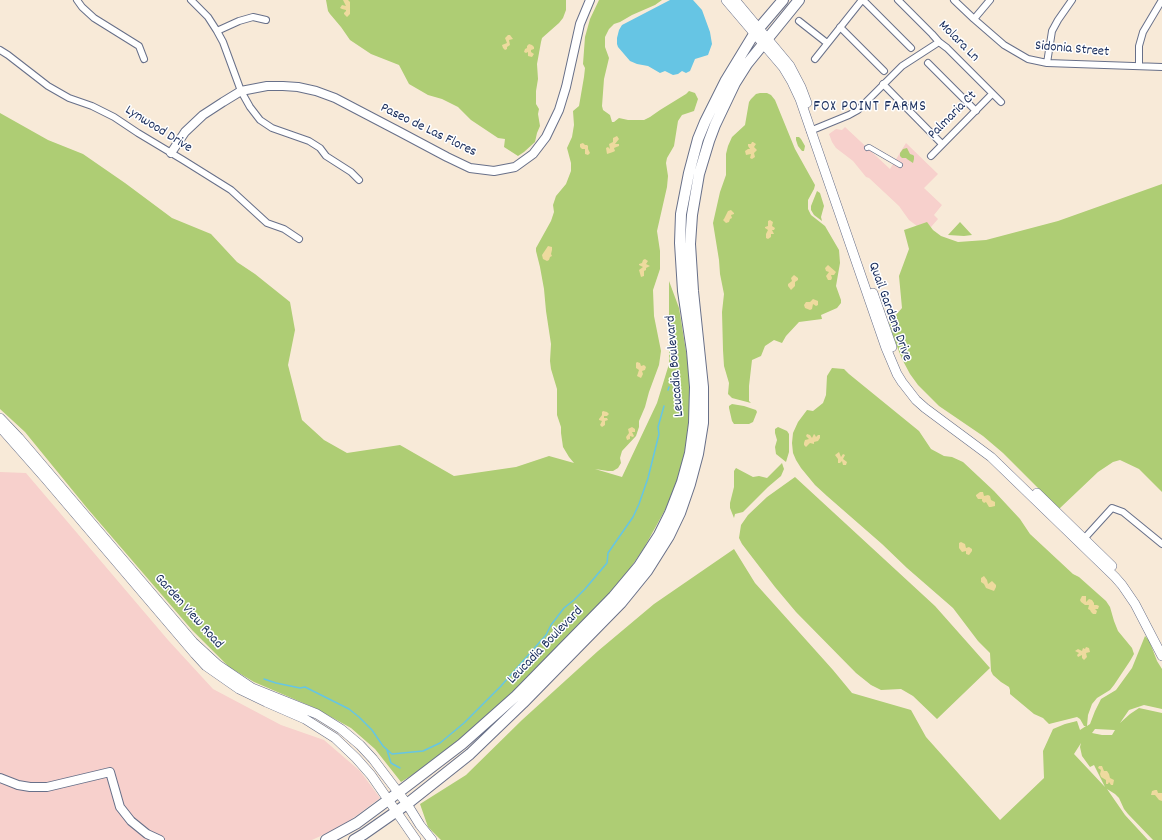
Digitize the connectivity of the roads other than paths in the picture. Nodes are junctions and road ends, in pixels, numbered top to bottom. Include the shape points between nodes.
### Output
1 (77, 0) edge
2 (191, 0) edge
3 (590, 0) edge
4 (726, 0) edge
5 (735, 0) edge
6 (783, 0) edge
7 (798, 0) edge
8 (861, 0) edge
9 (898, 0) edge
10 (954, 0) edge
11 (990, 0) edge
12 (1072, 0) edge
13 (1162, 0) edge
14 (974, 19) junction
15 (266, 20) dead end
16 (799, 21) dead end
17 (840, 27) junction
18 (217, 31) junction
19 (757, 32) junction
20 (765, 41) junction
21 (939, 42) junction
22 (827, 43) junction
23 (911, 48) dead end
24 (0, 50) edge
25 (144, 59) dead end
26 (815, 59) dead end
27 (928, 63) dead end
28 (1047, 63) junction
29 (1139, 66) junction
30 (1162, 67) edge
31 (884, 71) dead end
32 (883, 84) junction
33 (241, 91) junction
34 (992, 94) junction
35 (1001, 102) dead end
36 (976, 111) junction
37 (813, 130) junction
38 (942, 144) junction
39 (867, 148) dead end
40 (171, 153) junction
41 (931, 156) dead end
42 (900, 165) dead end
43 (359, 180) dead end
44 (299, 239) dead end
45 (0, 418) edge
46 (0, 427) edge
47 (1082, 541) junction
48 (1162, 544) edge
49 (1162, 644) edge
50 (1162, 656) edge
51 (0, 778) edge
52 (398, 793) junction
53 (388, 800) junction
54 (407, 804) junction
55 (396, 812) junction
56 (160, 840) edge
57 (326, 840) edge
58 (354, 840) edge
59 (416, 840) edge
60 (432, 840) edge

1 - 25 street via 94,18 140,46
2 - 18 street via 208,17
3 - 33 street, Paseo de Las Flores via 580,24 559,110 546,137 533,154 514,167 494,171 470,168 335,98 316,91 298,87 267,86
4 - 19 main road, Quail Gardens Drive
5 - 19 main road, Quail Gardens Drive
6 - 19 main road, Leucadia Boulevard
7 - 20 main road, Leucadia Boulevard
8 - 17 street
8 - 23 street
9 - 21 street, Molara Ln
10 - 14 street, Sidonia Street
11 - 14 street
12 - 28 street via 1052,31
13 - 29 street via 1143,32 1139,46
14 - 28 street, Sidonia Street via 1004,45 1028,59
15 - 18 street via 253,17
16 - 22 street
17 - 22 street
17 - 31 street
18 - 33 street
19 - 20 main road, Quail Gardens Drive
19 - 52 main road, Leucadia Boulevard via 726,80 705,122 689,173 680,243 692,358 694,422 690,453 670,514 639,566 613,597 516,696 462,744
20 - 37 main road, Quail Gardens Drive via 790,66 801,86
20 - 54 main road, Leucadia Boulevard via 735,83 719,114 699,174 690,244 703,387 703,423 698,454 680,513 647,571 621,603 470,754
21 - 32 street via 902,66
21 - 34 street, Molara Ln
22 - 26 street
24 - 40 street, Lynwood Drive via 48,86 114,117
27 - 36 street
28 - 29 street, Sidonia Street
29 - 30 street, Sidonia Street
32 - 37 street via 858,110
32 - 38 street
33 - 40 street, Paseo de Las Flores via 203,114 185,132
33 - 43 street via 260,120 272,128 309,141
34 - 35 street, Molara Ln
34 - 36 street, Palmaria Ct
36 - 38 street, Palmaria Ct
37 - 47 main road, Quail Gardens Drive via 896,359 906,377 928,403 991,450
38 - 41 street, Palmaria Ct
39 - 42 street
40 - 44 street, Lynwood Drive via 231,190 267,223 284,229
45 - 52 main road, Garden View Road via 193,642 218,665 252,688 317,714 341,729 373,759
46 - 53 main road, Garden View Road via 206,666 245,692 305,719 335,738 371,775
47 - 48 street via 1112,508 1123,512
47 - 49 main road, Quail Gardens Drive via 1112,566 1128,584
47 - 50 main road, Quail Gardens Drive via 1122,585 1135,604
51 - 56 street via 18,785 47,787 110,772 120,807 131,822
52 - 53 main road, Leucadia Boulevard
52 - 54 main road, Garden View Road
53 - 55 main road, Garden View Road
53 - 57 main road, Leucadia Boulevard via 357,824
54 - 55 main road, Leucadia Boulevard
54 - 60 main road, Garden View Road
55 - 58 main road, Leucadia Boulevard
55 - 59 main road, Garden View Road

